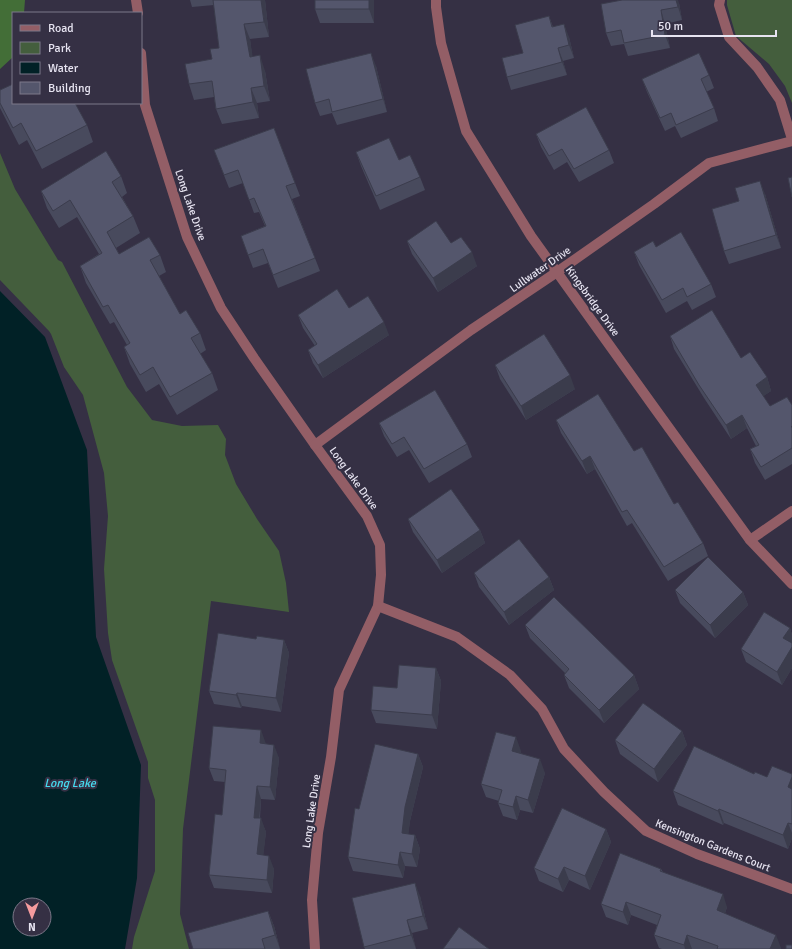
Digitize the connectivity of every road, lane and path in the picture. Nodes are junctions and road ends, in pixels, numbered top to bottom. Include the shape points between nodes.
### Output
1 (136, 0) edge
2 (436, 0) edge
3 (720, 0) edge
4 (138, 12) edge
5 (142, 67) edge
6 (792, 140) edge
7 (557, 272) junction
8 (315, 445) junction
9 (792, 511) edge
10 (750, 540) junction
11 (792, 584) edge
12 (378, 606) junction
13 (792, 889) edge
14 (315, 949) edge

1 - 4 street
2 - 7 street, Kingsbridge Drive via 441,43 466,131 531,236
3 - 6 street via 719,5 729,37 757,67 780,100
5 - 8 street, Long Lake Drive via 145,105 187,237 221,308
6 - 7 street, Lullwater Drive via 709,163
7 - 8 street, Lullwater Drive via 471,330
7 - 10 street, Kingsbridge Drive
8 - 12 street, Long Lake Drive via 367,516 380,545
9 - 10 street
10 - 11 street, Kingsbridge Drive
12 - 13 street, Kensington Gardens Court via 457,637 510,675 542,709 564,749 604,792 646,831 697,854
12 - 14 street, Long Lake Drive via 339,690 318,834 312,900

